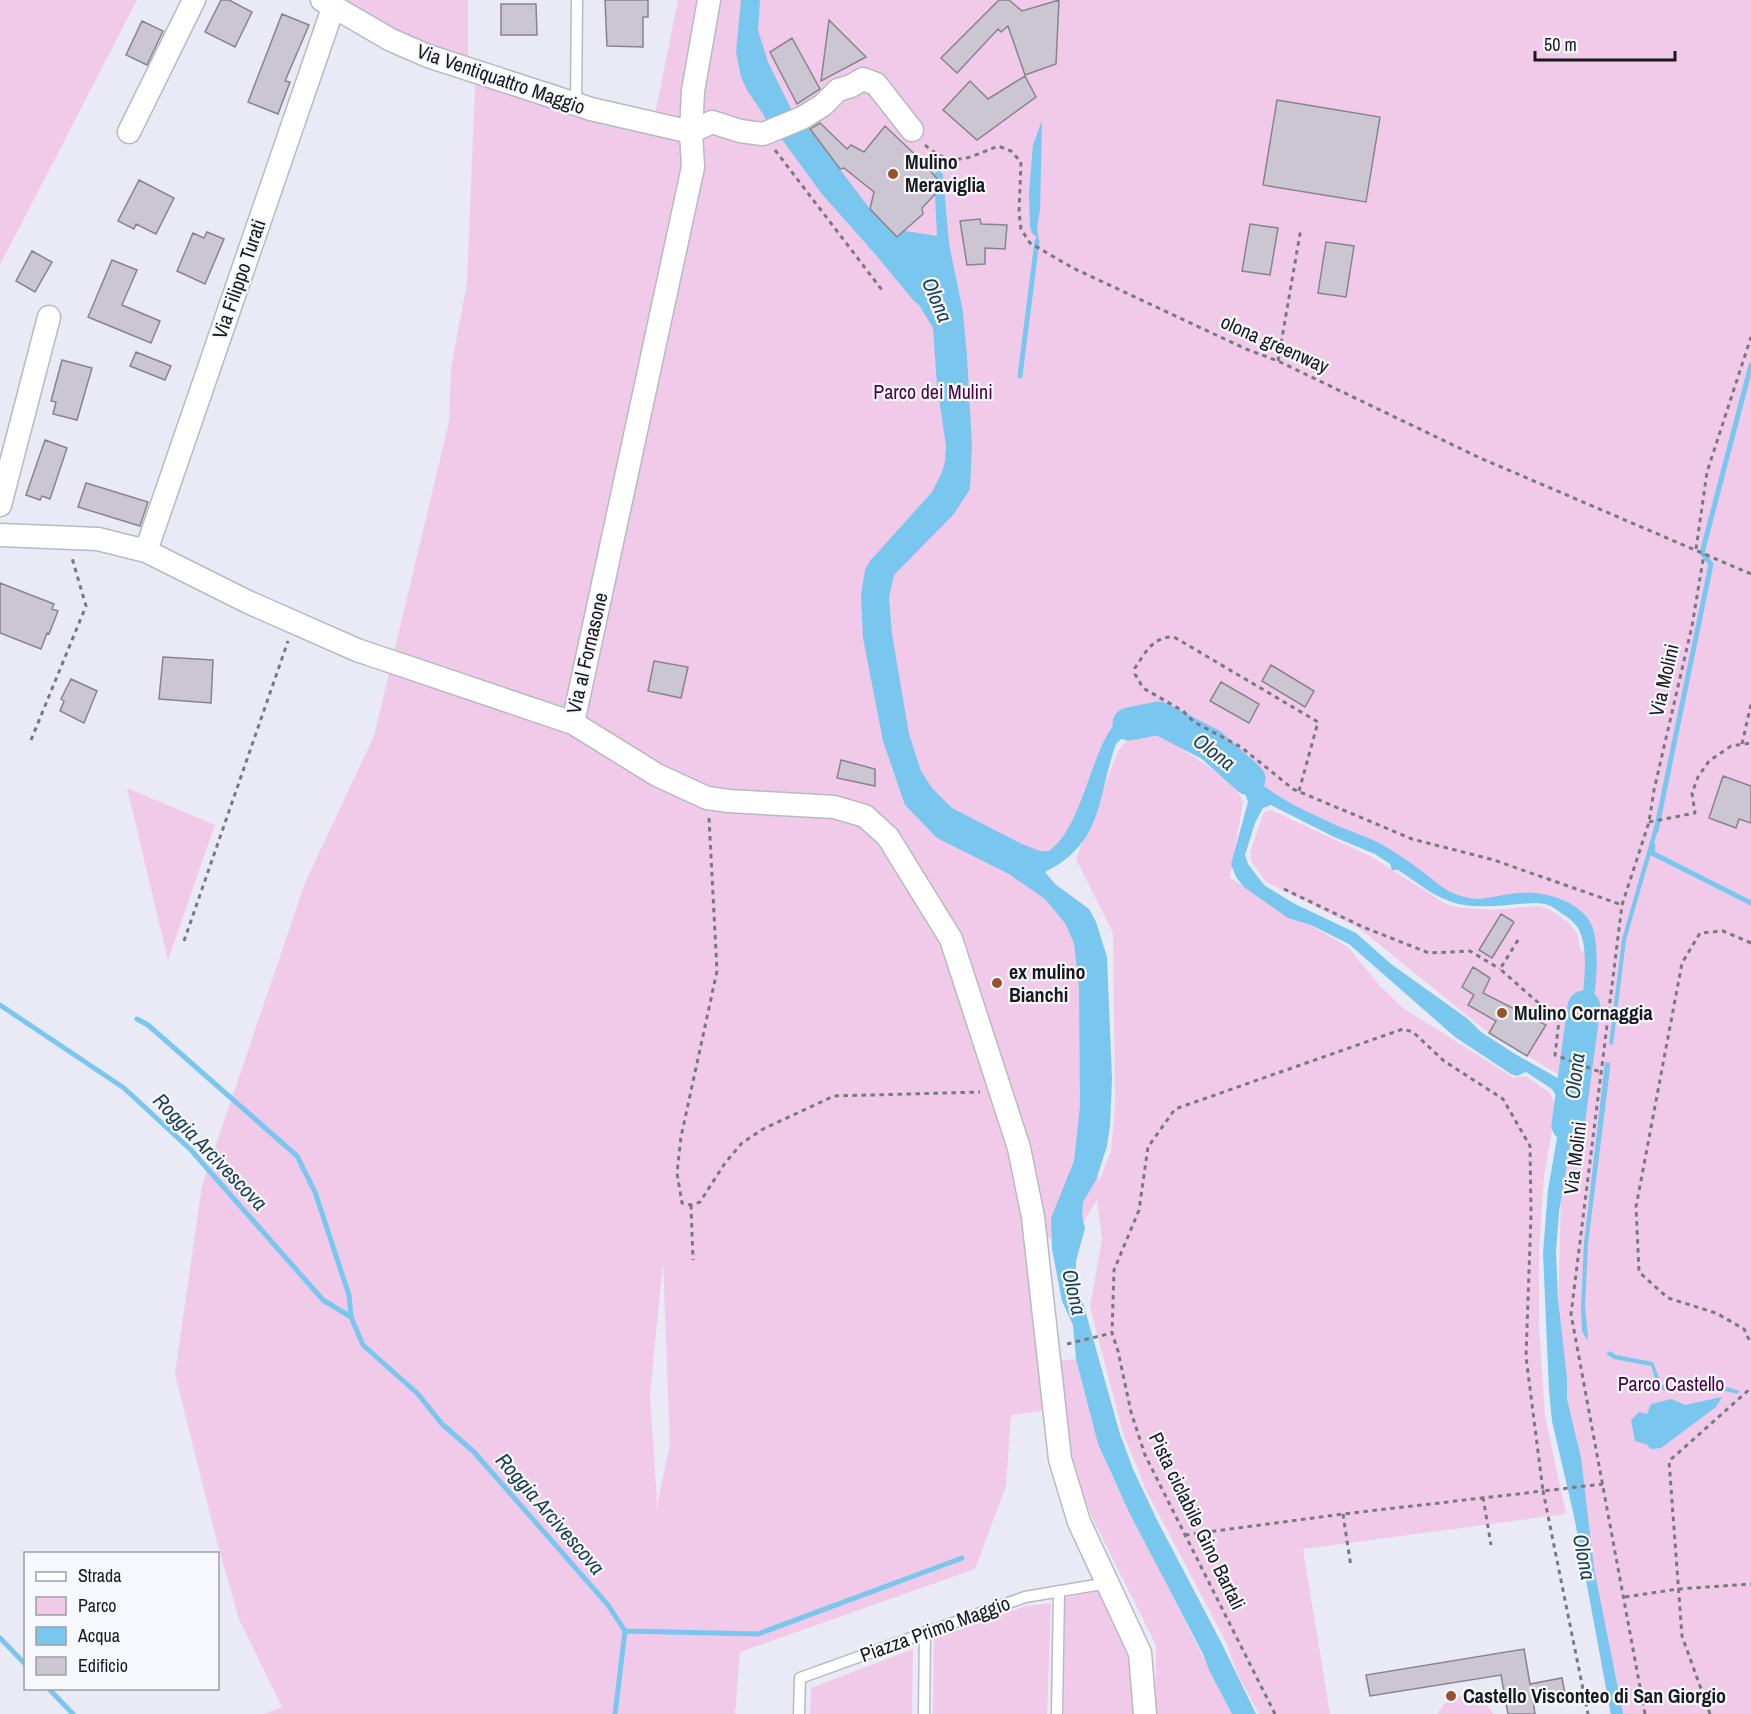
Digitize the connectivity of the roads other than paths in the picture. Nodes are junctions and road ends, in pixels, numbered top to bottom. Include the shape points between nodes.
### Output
1 (194, 0) edge
2 (577, 0) edge
3 (709, 0) edge
4 (327, 4) edge
5 (576, 104) junction
6 (912, 130) road end
7 (129, 132) dead end
8 (691, 132) junction
9 (50, 317) dead end
10 (0, 505) edge
11 (0, 535) edge
12 (146, 550) junction
13 (573, 723) junction
14 (1108, 1583) junction
15 (1059, 1592) junction
16 (925, 1632) junction
17 (799, 1714) edge
18 (924, 1714) edge
19 (1057, 1714) edge
20 (1145, 1714) edge

1 - 7 street
2 - 5 lane
3 - 8 street, Via al Fornasone via 693,91
4 - 5 street, Via Ventiquattro Maggio via 428,56
4 - 12 street, Via Filippo Turati
5 - 8 street, Via Ventiquattro Maggio
6 - 8 street via 876,84 863,79 838,90 802,118 763,134 712,122
8 - 13 street, Via al Fornasone via 693,167
9 - 10 street
11 - 12 street, Via al Fornasone via 98,539
12 - 13 street, Via al Fornasone via 248,602 357,650
13 - 14 street via 657,776 707,798 834,807 865,816 888,837 951,939 1019,1148 1055,1346 1060,1459 1079,1522
14 - 15 lane, Piazza Primo Maggio
14 - 20 street via 1140,1653
15 - 16 lane, Piazza Primo Maggio via 1025,1597
15 - 19 lane
16 - 17 lane, Piazza Primo Maggio via 800,1678
16 - 18 lane

